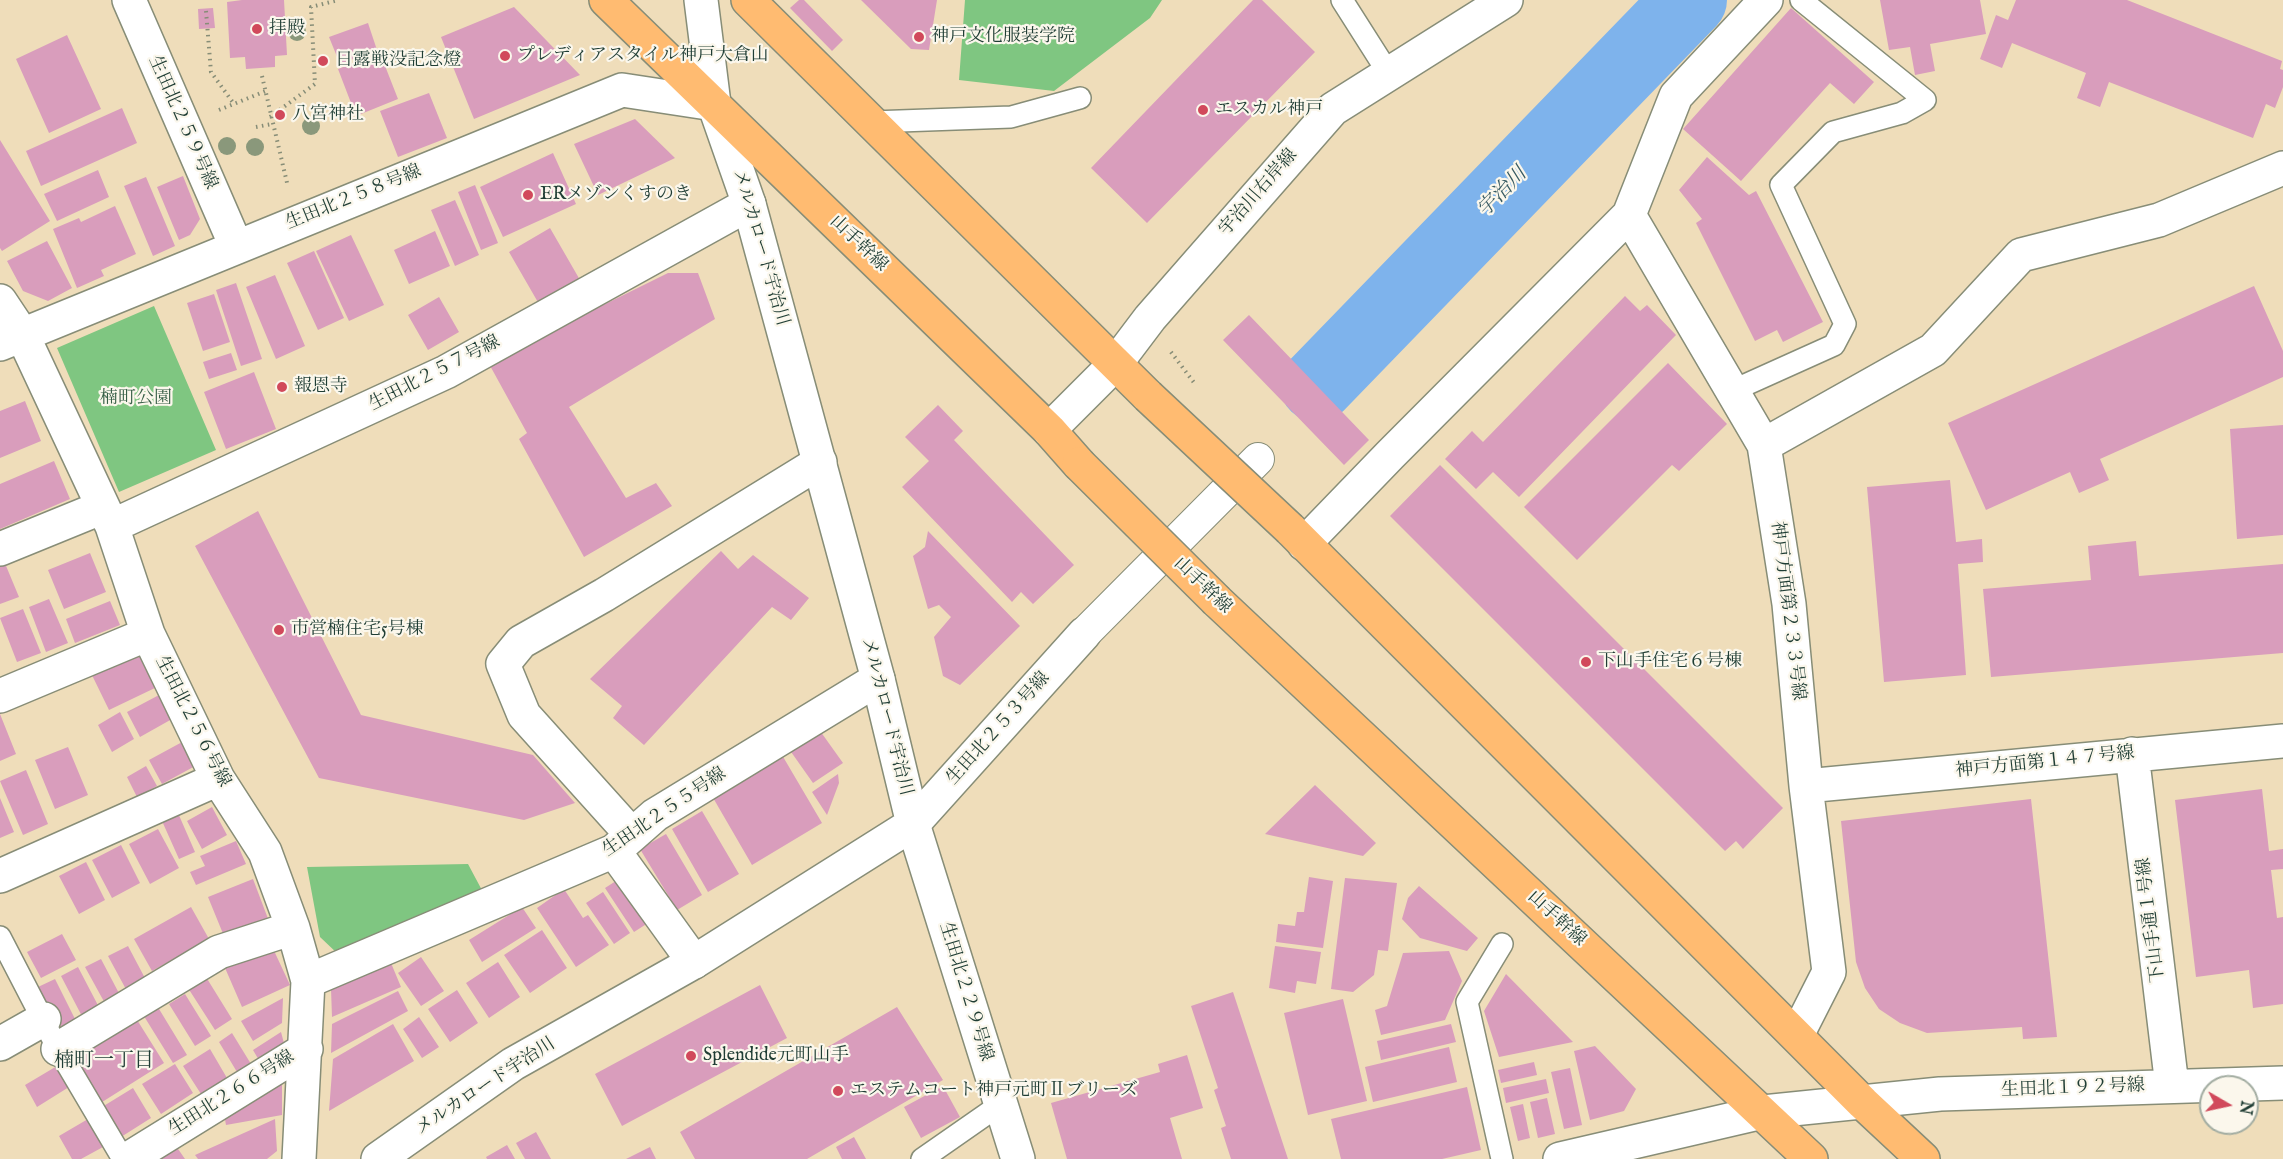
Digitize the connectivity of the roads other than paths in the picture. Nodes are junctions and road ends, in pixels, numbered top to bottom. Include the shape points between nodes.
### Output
1 (129, 0) edge
2 (606, 0) edge
3 (701, 0) edge
4 (748, 0) edge
5 (1342, 0) edge
6 (1506, 0) edge
7 (1766, 0) edge
8 (1801, 0) edge
9 (1389, 74) junction
10 (1080, 98) dead end
11 (714, 104) junction
12 (872, 122) junction
13 (2283, 168) edge
14 (749, 204) junction
15 (1629, 215) junction
16 (236, 246) junction
17 (0, 301) edge
18 (11, 339) edge
19 (1116, 363) junction
20 (1734, 390) junction
21 (1048, 430) junction
22 (1764, 445) junction
23 (1258, 459) dead end
24 (820, 462) junction
25 (108, 516) junction
26 (1297, 537) junction
27 (0, 549) edge
28 (148, 634) junction
29 (1084, 634) joint
30 (878, 679) junction
31 (0, 696) edge
32 (2283, 741) edge
33 (2133, 754) junction
34 (218, 779) junction
35 (1806, 786) junction
36 (913, 824) junction
37 (623, 843) junction
38 (0, 876) edge
39 (292, 928) junction
40 (0, 937) edge
41 (1502, 944) dead end
42 (694, 962) junction
43 (308, 981) junction
44 (44, 1019) junction
45 (1797, 1035) junction
46 (0, 1044) edge
47 (306, 1048) junction
48 (58, 1049) junction
49 (2283, 1083) edge
50 (2172, 1086) junction
51 (1863, 1102) junction
52 (1001, 1104) junction
53 (1763, 1112) junction
54 (395, 1154) edge
55 (123, 1159) edge
56 (128, 1159) edge
57 (299, 1159) edge
58 (922, 1159) edge
59 (1018, 1159) edge
60 (1502, 1159) edge
61 (1560, 1159) edge
62 (1811, 1159) edge
63 (1923, 1159) edge

1 - 16 street, 生田北２５９号線
2 - 11 main road, 山手幹線
3 - 11 street, メルカロード宇治川
4 - 12 main road
5 - 9 lane
6 - 9 street, 宇治川右岸線
7 - 15 street via 1676,96
8 - 20 lane via 1925,100 1902,113 1833,132 1781,185 1845,324 1834,345
9 - 19 street, 宇治川右岸線 via 1333,109 1150,318
10 - 12 lane via 1011,117
11 - 14 street, メルカロード宇治川
11 - 16 street, 生田北２５８号線 via 622,90
11 - 21 main road, 山手幹線
12 - 19 main road
13 - 22 street via 2159,220 2021,255 1933,350
14 - 24 street, メルカロード宇治川
14 - 25 street, 生田北２５７号線 via 446,372
15 - 20 street, 神戸方面第２３３号線
15 - 26 street via 1390,454
16 - 18 street, 生田北２５８号線
17 - 18 street, 生田北２５６号線
18 - 25 street, 生田北２５６号線
19 - 21 street, 宇治川右岸線
19 - 26 main road, bridge
20 - 22 street, 神戸方面第２３３号線
21 - 53 main road, 山手幹線, bridge via 1217,601
22 - 35 street, 神戸方面第２３３号線 via 1789,604
23 - 29 street
24 - 30 street, メルカロード宇治川
24 - 37 street via 521,642 503,664 524,715
25 - 27 street, 生田北２５７号線
25 - 28 street, 生田北２５６号線
26 - 45 main road
28 - 31 street
28 - 34 street, 生田北２５６号線
29 - 36 street, 生田北２５３号線
30 - 36 street, メルカロード宇治川
30 - 37 street, 生田北２５５号線 via 655,815
32 - 33 street, 神戸方面第１４７号線
33 - 35 street, 神戸方面第１４７号線
33 - 50 street, 下山手通１号線
34 - 38 street
34 - 39 street, 生田北２５６号線 via 265,852
35 - 45 street, 神戸方面第２３３号線 via 1829,972
36 - 42 street, メルカロード宇治川
36 - 52 street, 生田北２２９号線
37 - 42 street
37 - 43 street, 生田北２５５号線
39 - 43 street, 生田北２５６号線
39 - 48 street via 219,952
40 - 44 lane
41 - 60 lane via 1467,1002
42 - 54 street, メルカロード宇治川 via 513,1064
43 - 47 street, 生田北２５６号線
44 - 46 street
44 - 48 lane
45 - 51 main road
47 - 56 street, 生田北２６６号線
47 - 57 street, 生田北２５６号線
48 - 55 lane
49 - 50 street, 生田北１９２号線
50 - 51 street, 生田北１９２号線 via 1940,1094
51 - 53 street, 生田北１９２号線
51 - 63 main road
52 - 58 lane
52 - 59 street, 生田北２２９号線
53 - 61 street, 生田北１９２号線
53 - 62 main road, 山手幹線

